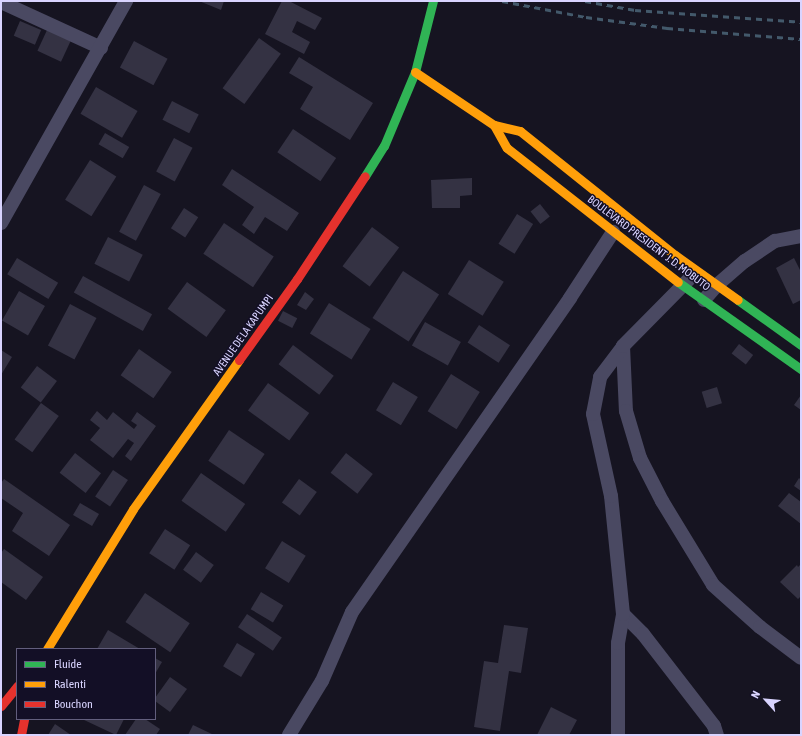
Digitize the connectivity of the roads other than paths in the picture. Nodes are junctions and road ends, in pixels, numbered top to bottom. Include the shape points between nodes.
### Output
1 (126, 1) edge
2 (433, 1) edge
3 (1, 2) edge
4 (101, 48) junction
5 (415, 72) junction
6 (494, 125) junction
7 (5, 206) edge
8 (1, 223) edge
9 (613, 232) junction
10 (801, 236) edge
11 (698, 270) junction
12 (682, 285) junction
13 (717, 285) junction
14 (704, 300) junction
15 (623, 346) junction
16 (801, 346) edge
17 (801, 369) edge
18 (623, 614) junction
19 (48, 648) edge
20 (801, 658) edge
21 (16, 687) edge
22 (1, 706) edge
23 (24, 720) edge
24 (21, 735) edge
25 (289, 735) edge
26 (618, 735) edge
27 (717, 735) edge

1 - 4 street
2 - 5 street, AVENUE DE LA KAPUMPI
3 - 4 street
4 - 7 street
5 - 6 street, BOULEVARD PRESIDENT J. D. MOBUTO
5 - 19 street, AVENUE DE LA KAPUMPI via 384,146 284,298 133,509
6 - 9 street, BOULEVARD PRESIDENT J. D. MOBUTO via 507,148
6 - 11 street, BOULEVARD PRESIDENT J. D. MOBUTO via 520,131 628,218
7 - 8 street
9 - 12 street, BOULEVARD PRESIDENT J. D. MOBUTO
9 - 25 street via 352,612 322,681
10 - 13 street via 775,241 745,261
11 - 12 street
11 - 13 street, BOULEVARD PRESIDENT J. D. MOBUTO
12 - 14 street, BOULEVARD PRESIDENT J. D. MOBUTO
12 - 15 street
13 - 14 street
13 - 16 street, BOULEVARD PRESIDENT J. D. MOBUTO
14 - 17 street, BOULEVARD PRESIDENT J. D. MOBUTO
15 - 18 street via 600,377 592,414 611,496
15 - 20 street via 626,412 640,458 662,501 713,585 760,627
18 - 26 street via 618,643
18 - 27 street via 643,634 714,726
21 - 22 street
23 - 24 street

